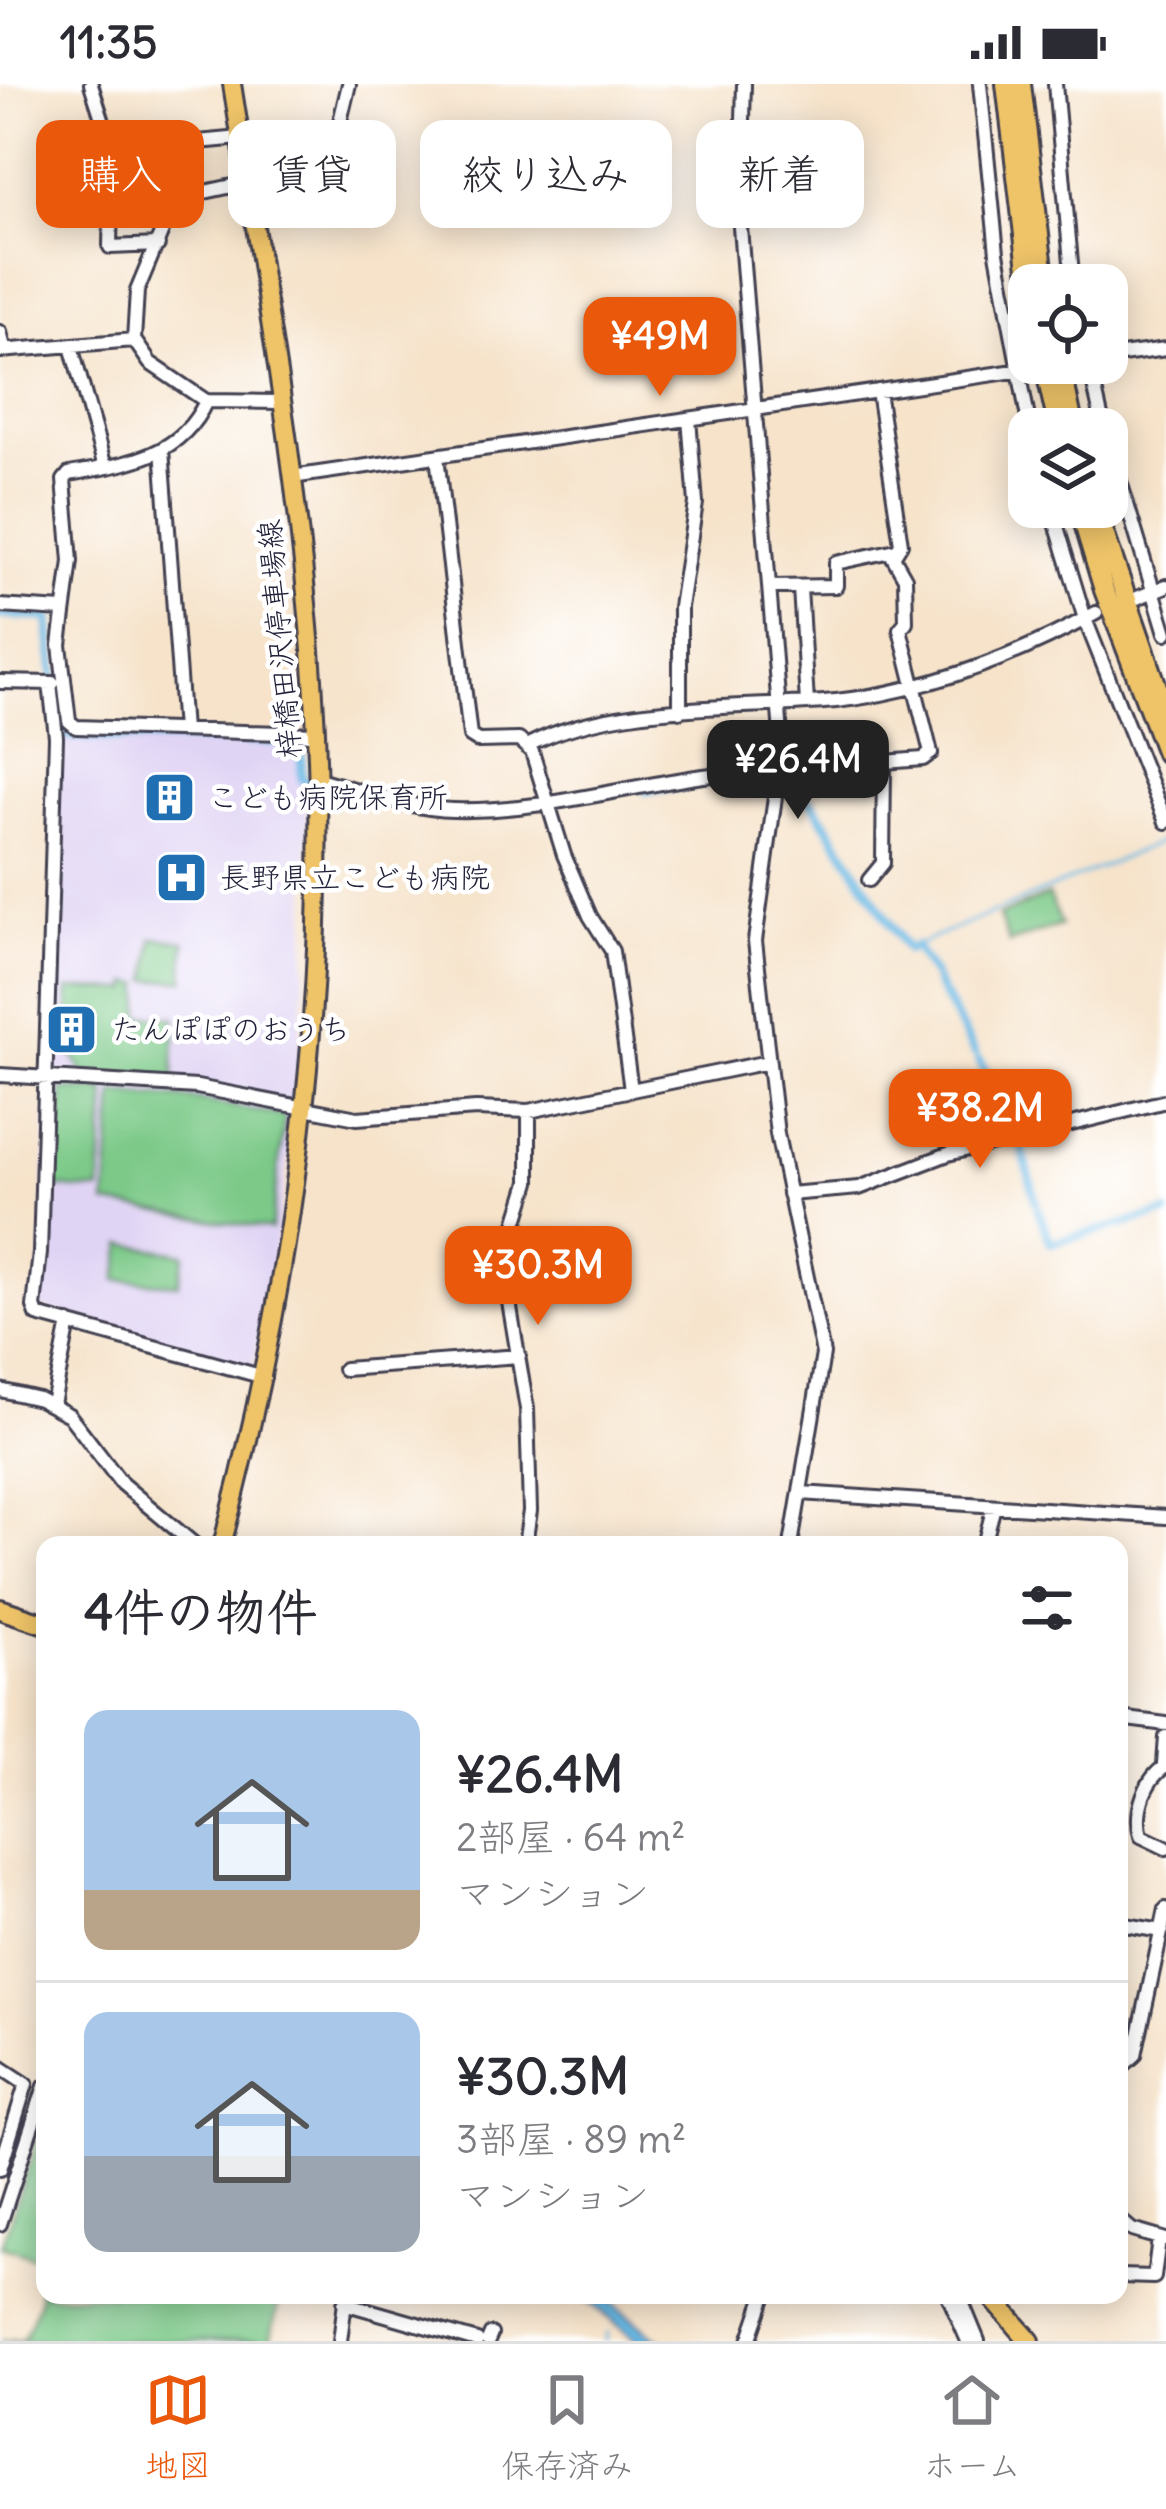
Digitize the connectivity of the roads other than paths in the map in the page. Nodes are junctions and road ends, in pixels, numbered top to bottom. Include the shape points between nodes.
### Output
1 (91, 84) edge
2 (232, 84) edge
3 (349, 84) edge
4 (744, 84) edge
5 (980, 84) edge
6 (1006, 84) edge
7 (1021, 84) edge
8 (1055, 84) edge
9 (102, 120) edge
10 (238, 120) edge
11 (341, 120) edge
12 (228, 186) edge
13 (110, 228) edge
14 (254, 228) edge
15 (158, 245) junction
16 (1027, 264) edge
17 (1042, 264) edge
18 (1071, 264) edge
19 (1008, 312) edge
20 (0, 332) edge
21 (134, 340) junction
22 (71, 346) junction
23 (1166, 349) edge
24 (2, 351) edge
25 (1128, 354) edge
26 (1008, 372) edge
27 (878, 391) junction
28 (206, 400) junction
29 (281, 402) junction
30 (756, 409) junction
31 (689, 419) junction
32 (163, 449) junction
33 (437, 456) junction
34 (105, 467) junction
35 (292, 477) junction
36 (1128, 510) edge
37 (1059, 528) edge
38 (1085, 528) edge
39 (1102, 528) edge
40 (896, 550) junction
41 (1166, 586) edge
42 (770, 587) junction
43 (800, 588) junction
44 (1152, 592) junction
45 (1137, 598) dead end
46 (0, 606) edge
47 (63, 610) junction
48 (1091, 616) junction
49 (1166, 633) edge
50 (0, 682) edge
51 (57, 683) junction
52 (912, 688) junction
53 (807, 703) junction
54 (779, 705) junction
55 (680, 711) junction
56 (1166, 713) edge
57 (183, 730) junction
58 (316, 734) junction
59 (528, 745) junction
60 (1166, 753) edge
61 (782, 770) junction
62 (318, 779) junction
63 (546, 799) junction
64 (1166, 822) edge
65 (869, 880) dead end
66 (768, 1063) junction
67 (0, 1075) edge
68 (46, 1076) junction
69 (631, 1090) junction
70 (1166, 1101) edge
71 (305, 1108) junction
72 (529, 1112) junction
73 (789, 1194) junction
74 (69, 1323) junction
75 (518, 1356) junction
76 (344, 1369) dead end
77 (263, 1377) junction
78 (0, 1390) edge
79 (52, 1404) junction
80 (801, 1493) junction
81 (994, 1506) junction
82 (1166, 1517) edge
83 (184, 1536) edge
84 (224, 1536) edge
85 (526, 1536) edge
86 (793, 1536) edge
87 (986, 1536) edge
88 (0, 1610) edge
89 (36, 1621) edge
90 (1128, 1719) edge
91 (1166, 1724) edge
92 (1166, 1737) edge
93 (1165, 1765) edge
94 (1166, 1848) edge
95 (1166, 1909) edge
96 (1128, 1926) edge
97 (1163, 1936) edge
98 (1128, 2061) edge
99 (0, 2067) edge
100 (36, 2113) edge
101 (0, 2169) edge
102 (0, 2223) edge
103 (1128, 2223) edge
104 (1163, 2240) edge
105 (1128, 2277) edge
106 (344, 2304) edge
107 (362, 2304) edge
108 (762, 2304) edge
109 (952, 2304) edge
110 (962, 2304) edge
111 (998, 2304) edge
112 (1010, 2304) edge
113 (485, 2339) edge
114 (340, 2341) edge
115 (748, 2341) edge
116 (968, 2341) edge
117 (978, 2341) edge
118 (1033, 2341) edge

1 - 9 street
2 - 10 main road, 梓橋田沢停車場線
3 - 11 street
4 - 30 street via 739,186
5 - 19 street
6 - 16 highway
7 - 17 highway
8 - 18 street
12 - 15 street via 185,196
13 - 15 street via 110,248
14 - 29 main road, 梓橋田沢停車場線
15 - 21 street via 137,291
20 - 24 street
21 - 22 street
21 - 28 street via 150,363
22 - 24 street
22 - 34 street
23 - 25 street
26 - 27 street
27 - 30 street
27 - 40 street
28 - 29 street
28 - 32 street via 187,433
29 - 35 main road, 梓橋田沢停車場線
30 - 31 street
30 - 42 street
31 - 33 street
31 - 55 street via 696,517 680,607
32 - 34 street
32 - 57 street
33 - 35 street
33 - 59 street via 470,736
34 - 47 street via 64,480 71,561
35 - 58 main road, 梓橋田沢停車場線
36 - 44 street
37 - 48 street
38 - 60 highway
39 - 56 highway
40 - 43 street via 836,563 836,586
40 - 52 street
41 - 44 street
42 - 43 street
42 - 54 street
43 - 53 street
44 - 45 street
44 - 49 street
46 - 47 street
47 - 51 street
48 - 52 street
48 - 64 street
50 - 51 street
51 - 57 street via 76,728
51 - 68 street
52 - 53 street
52 - 65 street via 931,753 884,762 883,863
53 - 54 street
54 - 55 street
54 - 61 street
55 - 59 street
57 - 58 street
58 - 62 main road, 梓橋田沢停車場線
59 - 63 street
61 - 63 street
61 - 66 street via 755,920
62 - 63 street via 445,810
62 - 71 main road, 梓橋田沢停車場線
63 - 69 street via 590,916 612,951
66 - 69 street
66 - 73 street
67 - 68 street
68 - 71 street via 197,1087
68 - 74 street via 34,1307 37,1315
69 - 72 street
70 - 73 street via 948,1154 859,1188
71 - 72 street via 357,1118
71 - 77 main road, 梓橋田沢停車場線
72 - 75 street via 529,1182 503,1266
73 - 80 street via 823,1354
74 - 77 street
74 - 79 street
75 - 76 street
75 - 85 street via 528,1425
77 - 84 main road, 梓橋田沢停車場線
78 - 79 street
79 - 83 street via 81,1428 122,1484
80 - 81 street
80 - 86 street
81 - 82 street
81 - 87 street
88 - 89 highway
90 - 91 street
92 - 93 street
93 - 94 street via 1138,1815 1141,1836
95 - 97 street
96 - 97 street
97 - 98 street
99 - 101 street via 26,2084
100 - 102 street
103 - 104 street
104 - 105 street via 1154,2278
106 - 114 street
107 - 113 street
108 - 115 street
109 - 116 street
110 - 117 street
111 - 118 highway
112 - 118 highway

